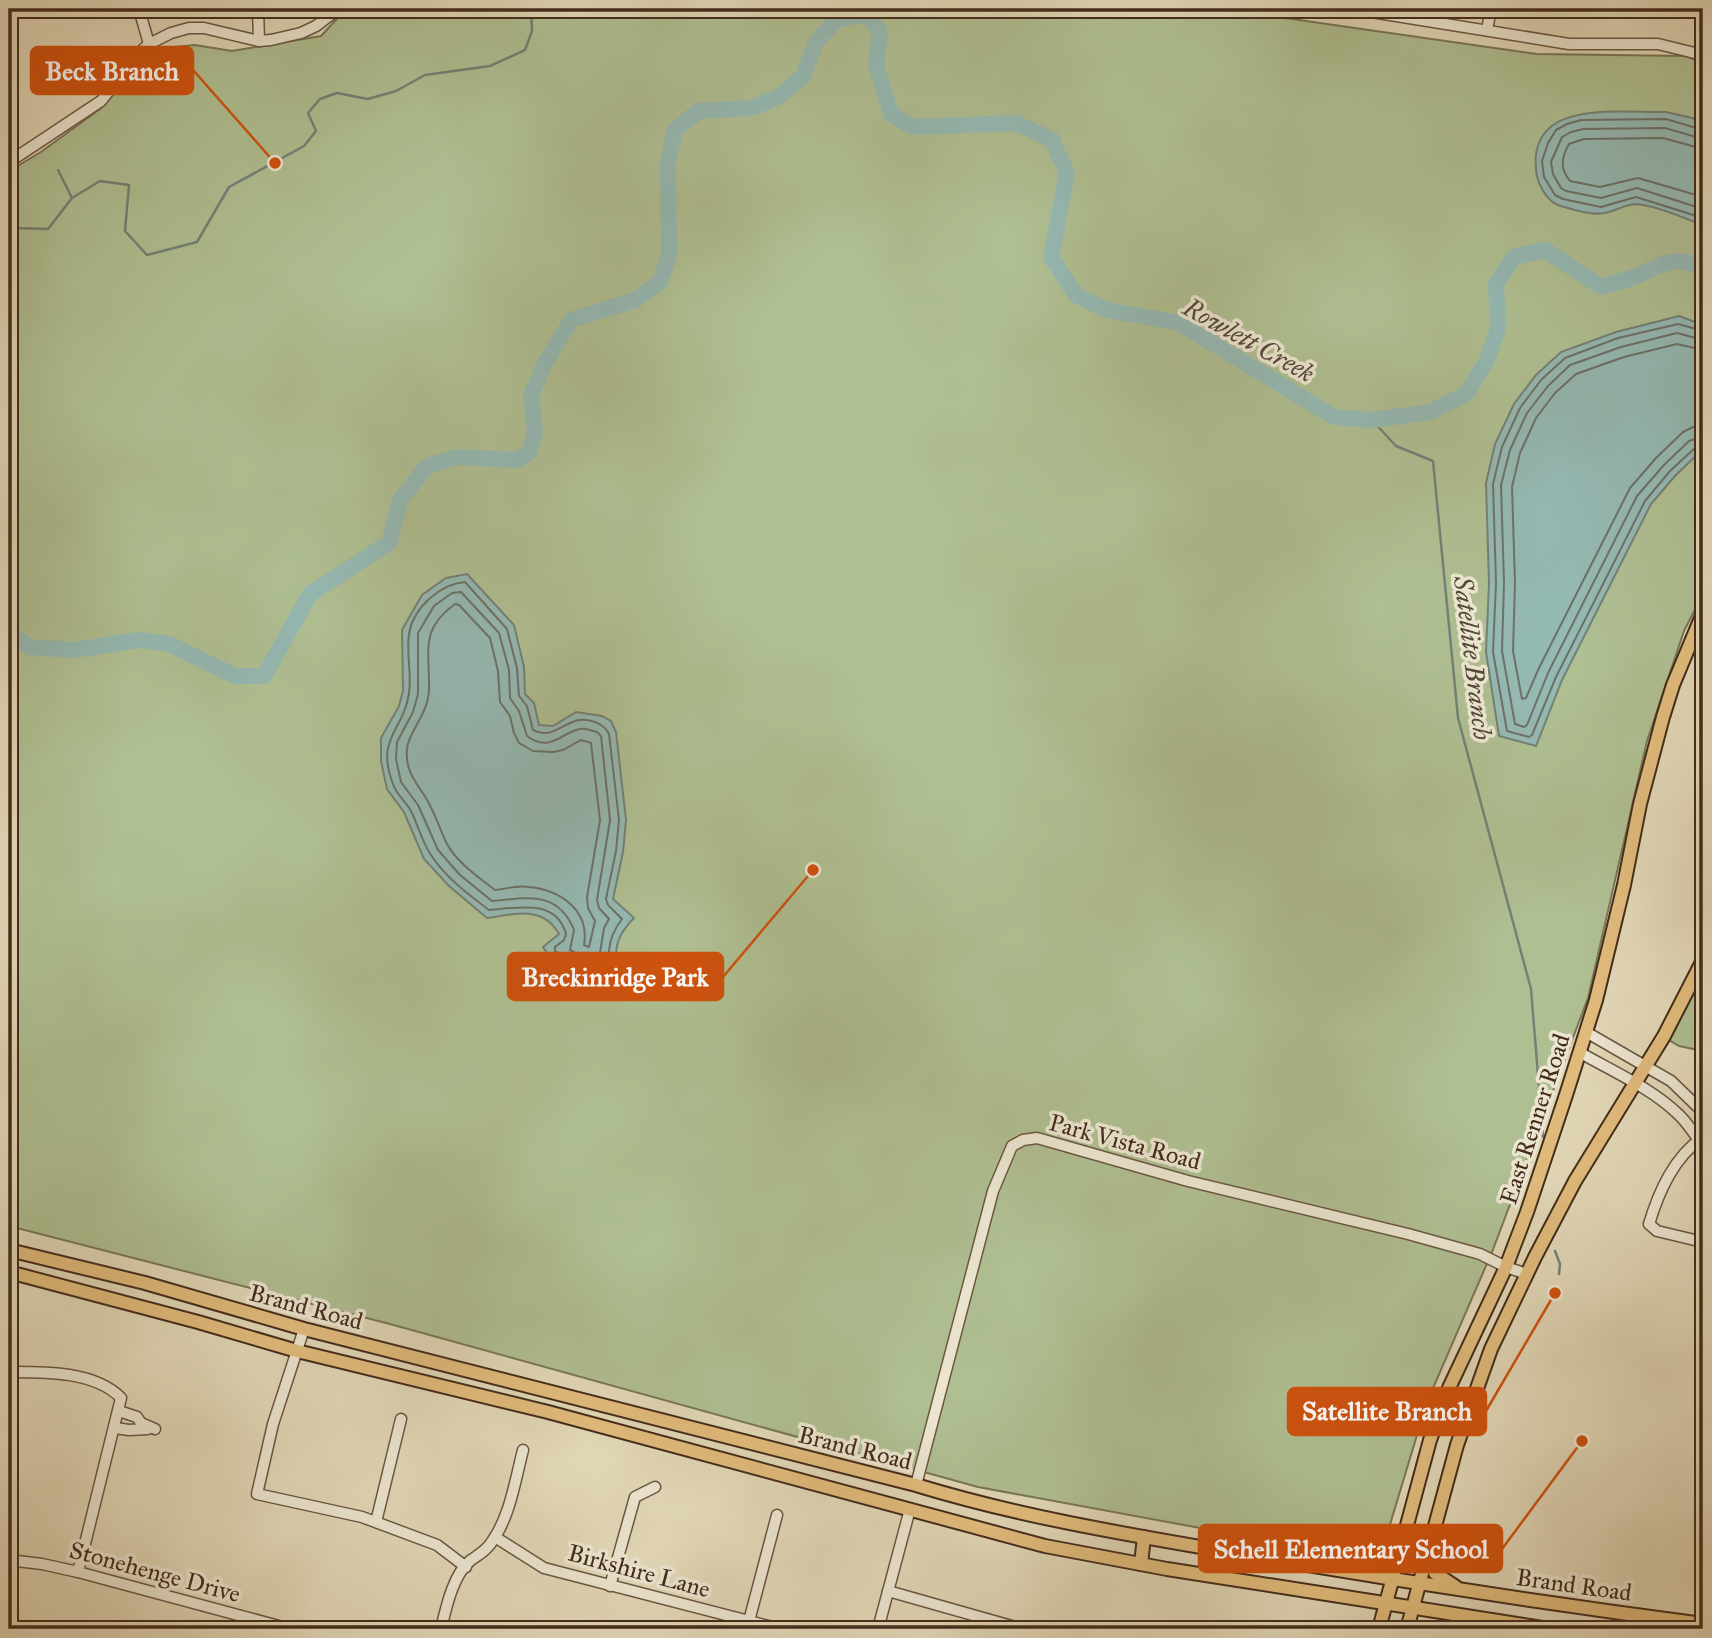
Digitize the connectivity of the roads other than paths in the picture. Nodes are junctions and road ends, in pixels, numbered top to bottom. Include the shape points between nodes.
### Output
1 (139, 9) edge
2 (258, 9) edge
3 (338, 9) edge
4 (1353, 9) edge
5 (1491, 9) edge
6 (1373, 10) edge
7 (1487, 30) junction
8 (259, 41) junction
9 (149, 44) junction
10 (1703, 55) edge
11 (9, 163) edge
12 (1703, 613) edge
13 (1703, 960) edge
14 (1586, 1032) junction
15 (1579, 1052) junction
16 (1646, 1066) junction
17 (1634, 1083) junction
18 (1693, 1100) junction
19 (1703, 1112) edge
20 (1679, 1115) junction
21 (1701, 1138) edge
22 (1703, 1241) edge
23 (9, 1250) edge
24 (1506, 1267) junction
25 (9, 1272) edge
26 (1527, 1274) junction
27 (304, 1329) junction
28 (297, 1351) junction
29 (9, 1372) edge
30 (119, 1411) junction
31 (401, 1419) dead end
32 (115, 1428) junction
33 (523, 1450) dead end
34 (916, 1485) junction
35 (655, 1487) dead end
36 (910, 1508) junction
37 (776, 1515) dead end
38 (376, 1522) junction
39 (495, 1536) junction
40 (1144, 1538) junction
41 (1430, 1540) junction
42 (9, 1560) edge
43 (1141, 1564) junction
44 (466, 1567) junction
45 (78, 1572) junction
46 (1391, 1580) junction
47 (1419, 1584) junction
48 (610, 1586) junction
49 (888, 1591) junction
50 (1462, 1591) junction
51 (1385, 1602) junction
52 (1413, 1607) junction
53 (749, 1621) junction
54 (1703, 1624) edge
55 (290, 1629) edge
56 (441, 1629) edge
57 (780, 1629) edge
58 (878, 1629) edge
59 (1020, 1629) edge
60 (1379, 1629) edge
61 (1407, 1629) edge
62 (1549, 1629) edge

1 - 9 street
2 - 8 street
3 - 8 street via 301,33
4 - 6 street
5 - 7 street
6 - 7 street
7 - 10 street via 1569,44 1658,44
8 - 9 street via 189,28
9 - 11 street via 102,101
12 - 14 main road, East Renner Road via 1673,685 1653,753
13 - 16 main road, East Renner Road
14 - 15 main road, East Renner Road
14 - 16 street
15 - 17 street
15 - 24 main road, East Renner Road
16 - 17 main road, East Renner Road
16 - 18 street
17 - 20 street
17 - 26 main road, East Renner Road via 1575,1181
18 - 19 street
18 - 20 street
20 - 21 street
21 - 22 street via 1659,1192 1649,1224 1657,1231
23 - 27 main road, Brand Road
24 - 26 street, Park Vista Road
24 - 34 street, Park Vista Road via 1480,1254 1408,1234 1188,1181 1037,1138 1023,1140 1012,1146 991,1199
24 - 46 main road, East Renner Road via 1449,1388
25 - 28 main road, Brand Road
26 - 41 main road, East Renner Road via 1487,1361
27 - 28 street
27 - 34 main road, Brand Road
28 - 36 main road, Brand Road
28 - 38 street via 257,1494
29 - 30 street via 46,1372 97,1383 121,1398
30 - 32 street
30 - 32 street via 155,1429
31 - 38 street
32 - 45 street
33 - 39 street via 508,1508
34 - 36 main road
34 - 40 main road, Brand Road via 978,1504
35 - 48 street via 635,1497
36 - 43 main road, Brand Road via 1045,1546
36 - 49 street
37 - 53 street
38 - 44 street via 437,1545
39 - 44 street
39 - 48 street, Birkshire Lane via 544,1568
40 - 43 main road
40 - 46 main road, Brand Road
41 - 47 main road, East Renner Road
41 - 50 main road via 1436,1573
42 - 45 street, Stonehenge Drive
43 - 51 main road, Brand Road
44 - 56 street via 451,1591
45 - 55 street, Stonehenge Drive
46 - 47 main road, Brand Road
46 - 51 main road, East Renner Road
47 - 50 main road, Brand Road
47 - 52 main road, East Renner Road
48 - 53 street, Birkshire Lane
49 - 58 street
49 - 59 street
50 - 54 main road, Brand Road
51 - 52 main road, Brand Road
51 - 60 main road, East Renner Road
52 - 61 main road, East Renner Road
52 - 62 main road, Brand Road
53 - 57 street, Birkshire Lane

